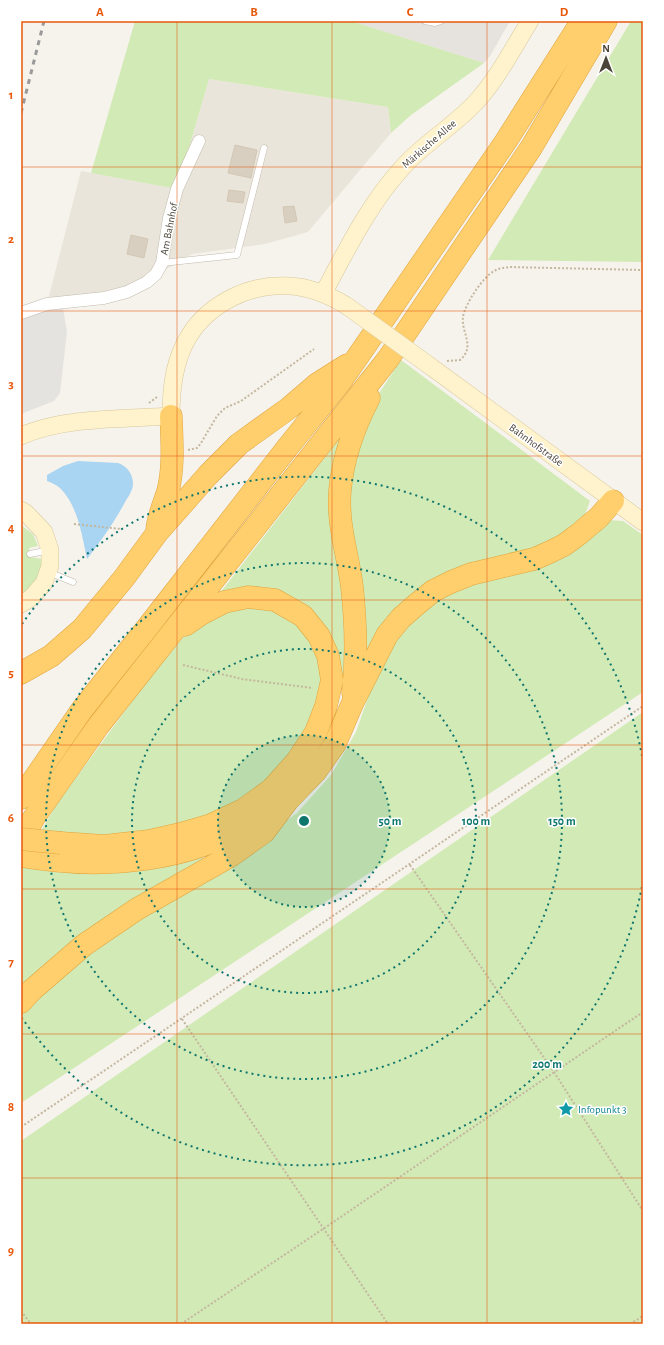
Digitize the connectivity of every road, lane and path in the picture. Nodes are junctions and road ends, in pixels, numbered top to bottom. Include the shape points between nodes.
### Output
1 (425, 21) edge
2 (441, 21) edge
3 (530, 21) edge
4 (582, 21) edge
5 (606, 21) edge
6 (199, 141) dead end
7 (264, 148) dead end
8 (162, 263) junction
9 (643, 270) edge
10 (323, 294) junction
11 (21, 313) edge
12 (314, 349) dead end
13 (388, 359) junction
14 (356, 360) junction
15 (437, 364) junction
16 (170, 416) junction
17 (21, 436) edge
18 (191, 450) dead end
19 (613, 500) junction
20 (21, 510) edge
21 (643, 522) edge
22 (74, 524) dead end
23 (121, 529) dead end
24 (157, 533) junction
25 (50, 550) junction
26 (30, 554) dead end
27 (48, 572) junction
28 (73, 582) dead end
29 (21, 604) edge
30 (168, 637) junction
31 (183, 665) dead end
32 (21, 674) edge
33 (329, 691) junction
34 (352, 702) junction
35 (643, 706) edge
36 (21, 798) edge
37 (288, 800) junction
38 (21, 840) edge
39 (57, 852) junction
40 (21, 856) edge
41 (410, 865) junction
42 (21, 1002) edge
43 (643, 1012) edge
44 (182, 1019) junction
45 (554, 1072) junction
46 (21, 1127) edge
47 (643, 1212) edge
48 (323, 1229) junction
49 (21, 1311) edge
50 (643, 1316) edge
51 (31, 1324) edge
52 (181, 1324) edge
53 (388, 1324) edge
54 (630, 1324) edge

1 - 2 lane via 435,24
3 - 10 main road, Märkische Allee via 495,78 476,102 416,153 392,180 362,224
4 - 14 highway via 506,141
5 - 13 highway via 531,148
6 - 8 street, Am Bahnhof via 177,189
7 - 8 lane via 237,254
8 - 11 street, Am Bahnhof via 156,274 147,282 127,292 104,298 47,304
9 - 15 path via 509,267 495,271 479,286 464,313 468,342 466,352 460,360
10 - 15 main road, Bahnhofstraße, bridge via 347,306
10 - 16 main road, Bahnhofstraße via 290,286 261,288 235,296 210,312 190,334 179,357 172,380
12 - 18 path via 246,398 225,408 197,448
13 - 30 highway
13 - 34 highway via 356,423 346,454 340,490 339,516 352,586 357,642
14 - 24 highway via 317,384 239,444
14 - 36 highway via 82,710
15 - 19 main road, Bahnhofstraße
16 - 17 main road via 65,424
16 - 24 highway via 170,479 158,519
19 - 21 main road, Bahnhofstraße
19 - 34 highway via 599,517 559,547 534,559 471,574 433,591 401,618 388,635
20 - 25 main road via 44,532
22 - 23 path
24 - 32 highway via 82,628 51,656
25 - 26 lane
25 - 27 main road
27 - 28 lane
27 - 29 main road via 44,583 31,598
30 - 33 highway via 201,614 224,602 248,597 275,600 302,616 319,636 328,656 332,680
30 - 38 highway via 99,725
31 - 33 path via 242,679
33 - 39 highway via 316,732 297,761 272,789 243,810 210,825 180,834 149,841
34 - 37 highway via 335,744 316,771
35 - 41 path
37 - 39 highway via 219,840 183,852 147,860 112,862
37 - 42 highway via 264,832 232,855 137,909 84,945
38 - 39 highway, bridge
39 - 40 highway
41 - 44 path
41 - 45 path
43 - 45 path
44 - 46 path
44 - 48 path
45 - 47 path
45 - 48 path
48 - 52 path
48 - 53 path
49 - 51 path
50 - 54 path

